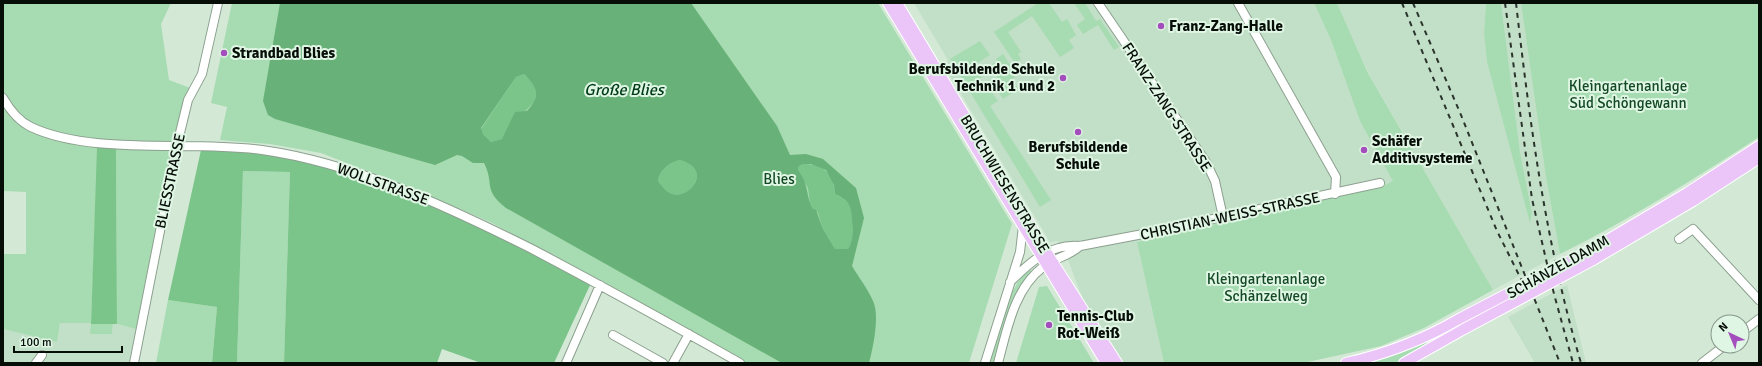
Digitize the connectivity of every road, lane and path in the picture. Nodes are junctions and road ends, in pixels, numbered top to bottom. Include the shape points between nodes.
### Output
1 (218, 3) edge
2 (888, 3) edge
3 (897, 3) edge
4 (1098, 3) edge
5 (1238, 3) edge
6 (3, 98) edge
7 (177, 145) junction
8 (1759, 146) edge
9 (1759, 158) edge
10 (1380, 183) dead end
11 (1335, 194) junction
12 (1223, 217) junction
13 (1022, 226) junction
14 (1679, 239) dead end
15 (1080, 246) junction
16 (1043, 253) junction
17 (1591, 255) junction
18 (1049, 263) junction
19 (1010, 282) junction
20 (600, 285) junction
21 (1759, 300) edge
22 (1759, 319) edge
23 (1462, 324) junction
24 (1750, 326) edge
25 (689, 334) junction
26 (613, 335) dead end
27 (1714, 354) edge
28 (42, 355) dead end
29 (36, 363) edge
30 (134, 363) edge
31 (566, 363) edge
32 (663, 363) edge
33 (674, 363) edge
34 (740, 363) edge
35 (985, 363) edge
36 (998, 363) edge
37 (1106, 363) edge
38 (1117, 363) edge
39 (1346, 363) edge
40 (1404, 363) edge
41 (1702, 363) edge

1 - 7 street, BLIESSTRASSE via 202,74 188,100
2 - 13 main road, BRUCHWIESENSTRASSE
3 - 16 main road, BRUCHWIESENSTRASSE
4 - 12 street, FRANZ-ZANG-STRASSE via 1206,162 1215,181
5 - 11 street via 1336,177
6 - 7 street, WOLLSTRASSE via 12,112 30,126 67,138 117,144
7 - 20 street, WOLLSTRASSE via 253,149 320,161 416,195 485,226
7 - 30 street, BLIESSTRASSE
8 - 17 main road, SCHÄNZELDAMM
9 - 17 main road, SCHÄNZELDAMM via 1693,201
10 - 11 street, CHRISTIAN-WEISS-STRASSE
11 - 12 street, CHRISTIAN-WEISS-STRASSE
12 - 15 street, CHRISTIAN-WEISS-STRASSE
13 - 16 main road, BRUCHWIESENSTRASSE
13 - 19 street via 1020,252
14 - 21 street via 1694,229
15 - 16 street, CHRISTIAN-WEISS-STRASSE via 1072,245
15 - 18 street, CHRISTIAN-WEISS-STRASSE via 1074,252
16 - 18 main road, BRUCHWIESENSTRASSE
16 - 19 street
17 - 23 main road, SCHÄNZELDAMM, bridge
18 - 36 street, CHRISTIAN-WEISS-STRASSE via 1033,275 1019,297
18 - 37 main road, BRUCHWIESENSTRASSE
18 - 38 main road, BRUCHWIESENSTRASSE
19 - 35 street
20 - 25 street, WOLLSTRASSE
20 - 31 street
22 - 24 street
23 - 39 main road, SCHÄNZELDAMM via 1395,349
23 - 40 main road, SCHÄNZELDAMM
25 - 33 street
25 - 34 street, WOLLSTRASSE
26 - 32 street
27 - 41 street
28 - 29 street

